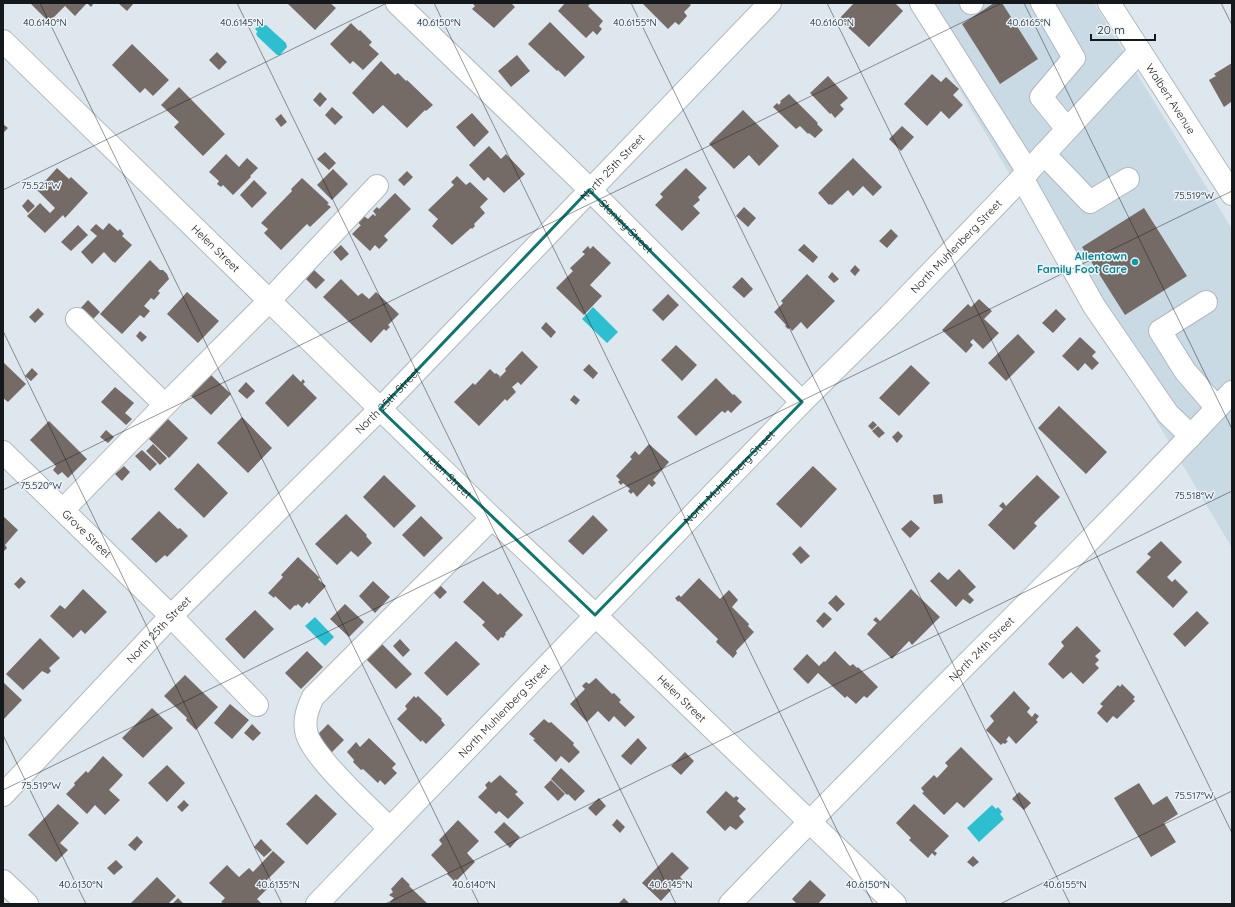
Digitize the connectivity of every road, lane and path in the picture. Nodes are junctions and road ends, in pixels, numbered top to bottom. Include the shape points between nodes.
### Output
1 (397, 3) edge
2 (770, 3) edge
3 (921, 3) edge
4 (1042, 3) edge
5 (1109, 3) edge
6 (3, 41) edge
7 (1140, 51) junction
8 (1067, 129) junction
9 (1044, 154) junction
10 (1025, 175) junction
11 (1128, 179) dead end
12 (377, 186) dead end
13 (589, 190) junction
14 (1232, 194) edge
15 (268, 301) junction
16 (1206, 302) dead end
17 (77, 320) dead end
18 (1232, 392) edge
19 (802, 402) junction
20 (165, 405) junction
21 (1217, 408) junction
22 (380, 409) junction
23 (1191, 436) junction
24 (3, 452) edge
25 (63, 510) junction
26 (492, 518) junction
27 (595, 615) junction
28 (171, 616) junction
29 (257, 705) dead end
30 (3, 796) edge
31 (809, 821) junction
32 (389, 828) junction
33 (3, 881) edge
34 (27, 904) edge
35 (317, 904) edge
36 (730, 904) edge
37 (895, 904) edge

1 - 13 street, Stanley Street
2 - 13 street, North 25th Street
3 - 10 street
4 - 8 street via 1074,58 1041,97
5 - 7 street, Walbert Avenue
6 - 15 street, Helen Street
7 - 8 street, North Muhlenberg Street
7 - 14 street, Walbert Avenue
8 - 9 street, North Muhlenberg Street
9 - 10 street, North Muhlenberg Street
9 - 11 street via 1090,202
10 - 19 street, North Muhlenberg Street
10 - 23 street via 1094,306 1168,414
12 - 15 street
13 - 19 street, Stanley Street
13 - 22 street, North 25th Street
15 - 20 street
15 - 22 street, Helen Street
16 - 21 street via 1160,331 1185,371
17 - 20 street
18 - 21 street, North 24th Street
19 - 27 street, North Muhlenberg Street
20 - 25 street
21 - 23 street, North 24th Street
22 - 26 street, Helen Street
22 - 28 street, North 25th Street
23 - 31 street, North 24th Street via 1077,554
24 - 25 street, Grove Street
25 - 28 street, Grove Street
26 - 27 street, Helen Street
26 - 32 street via 313,697 306,714 306,731 310,743 325,763
27 - 31 street, Helen Street
27 - 32 street, North Muhlenberg Street
28 - 29 street, Grove Street
28 - 30 street, North 25th Street
31 - 36 street, North 24th Street
31 - 37 street, Helen Street
32 - 35 street, North Muhlenberg Street
33 - 34 street

